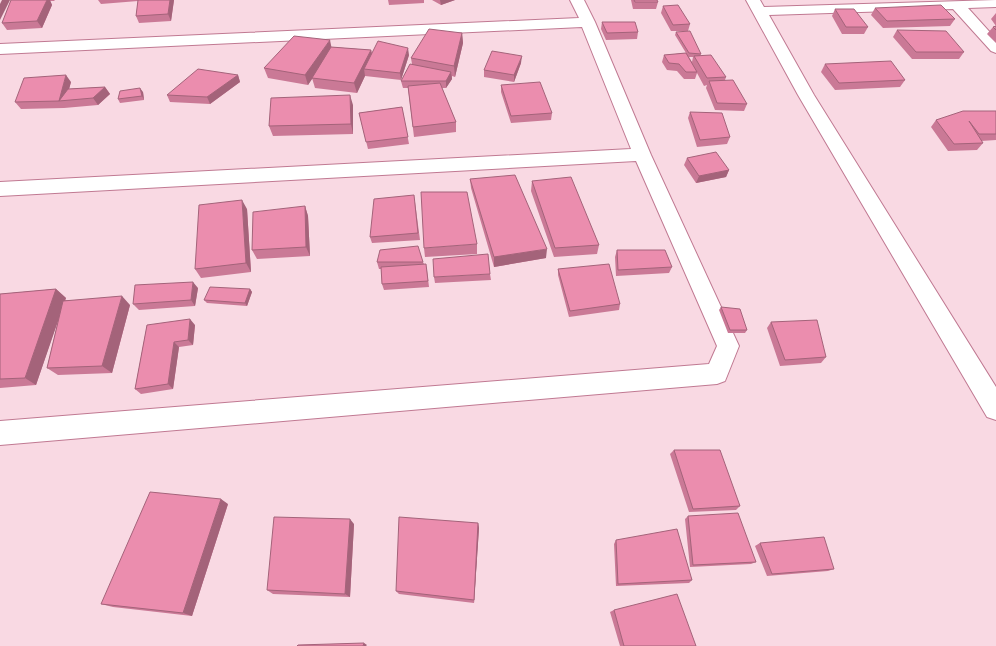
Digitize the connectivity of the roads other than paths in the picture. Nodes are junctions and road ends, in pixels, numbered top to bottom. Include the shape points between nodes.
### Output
1 (577, 0) edge
2 (996, 3) edge
3 (957, 5) junction
4 (756, 6) edge
5 (588, 22) junction
6 (996, 48) edge
7 (0, 49) edge
8 (642, 154) junction
9 (0, 189) edge
10 (996, 409) edge
11 (0, 433) edge

1 - 5 street
2 - 3 street
3 - 4 street
3 - 6 street
4 - 10 street via 806,94
5 - 7 street
5 - 8 street
8 - 9 street
8 - 11 street via 728,346 717,374

